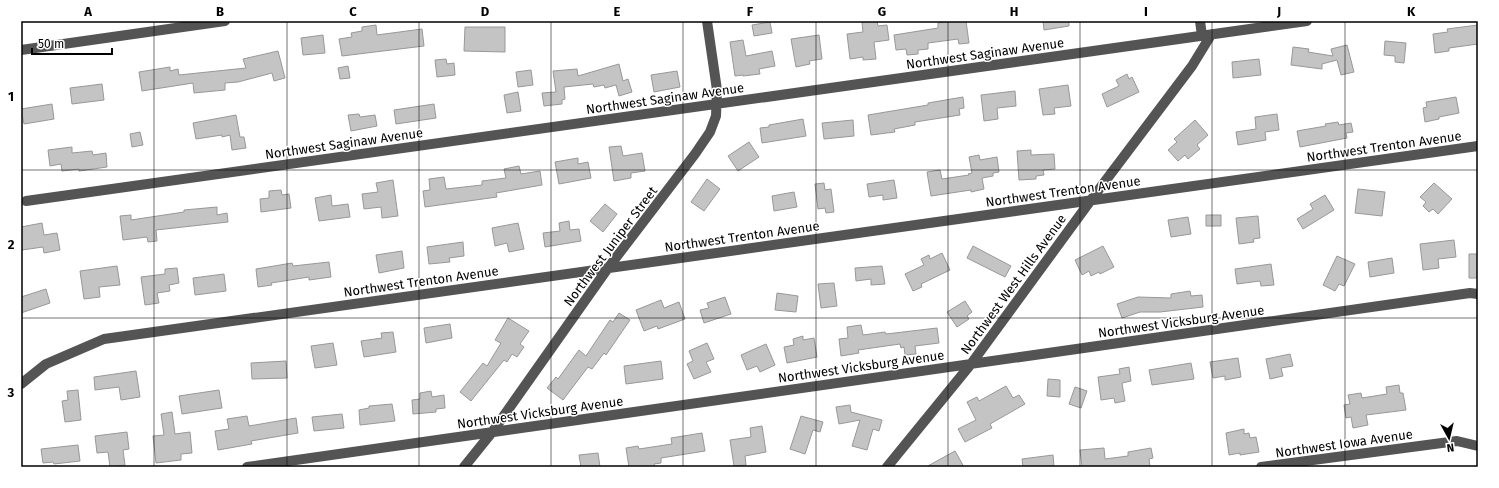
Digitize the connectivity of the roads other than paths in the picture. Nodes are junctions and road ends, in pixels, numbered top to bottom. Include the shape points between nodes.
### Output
1 (225, 21) edge
2 (707, 21) edge
3 (1200, 21) edge
4 (1307, 21) edge
5 (1206, 36) junction
6 (21, 50) edge
7 (717, 104) junction
8 (1478, 146) edge
9 (1091, 200) junction
10 (26, 201) dead end
11 (608, 268) junction
12 (1478, 294) edge
13 (971, 364) junction
14 (21, 384) edge
15 (493, 431) junction
16 (1478, 446) edge
17 (247, 467) edge
18 (464, 467) edge
19 (888, 467) edge
20 (1261, 467) edge

1 - 6 street
2 - 7 street, Northwest Juniper Street
3 - 5 street
4 - 5 street, Northwest Saginaw Avenue
5 - 7 street, Northwest Saginaw Avenue
5 - 9 street, Northwest West Hills Avenue via 1192,66
7 - 10 street, Northwest Saginaw Avenue
7 - 11 street, Northwest Juniper Street via 710,132
8 - 9 street, Northwest Trenton Avenue
9 - 11 street, Northwest Trenton Avenue
9 - 13 street, Northwest West Hills Avenue
11 - 14 street, Northwest Trenton Avenue via 104,339 46,364
11 - 15 street, Northwest Juniper Street
12 - 13 street, Northwest Vicksburg Avenue via 1470,293
13 - 15 street, Northwest Vicksburg Avenue
13 - 19 street, Northwest West Hills Avenue
15 - 17 street, Northwest Vicksburg Avenue
15 - 18 street, Northwest Juniper Street
16 - 20 street, Northwest Iowa Avenue via 1457,441

